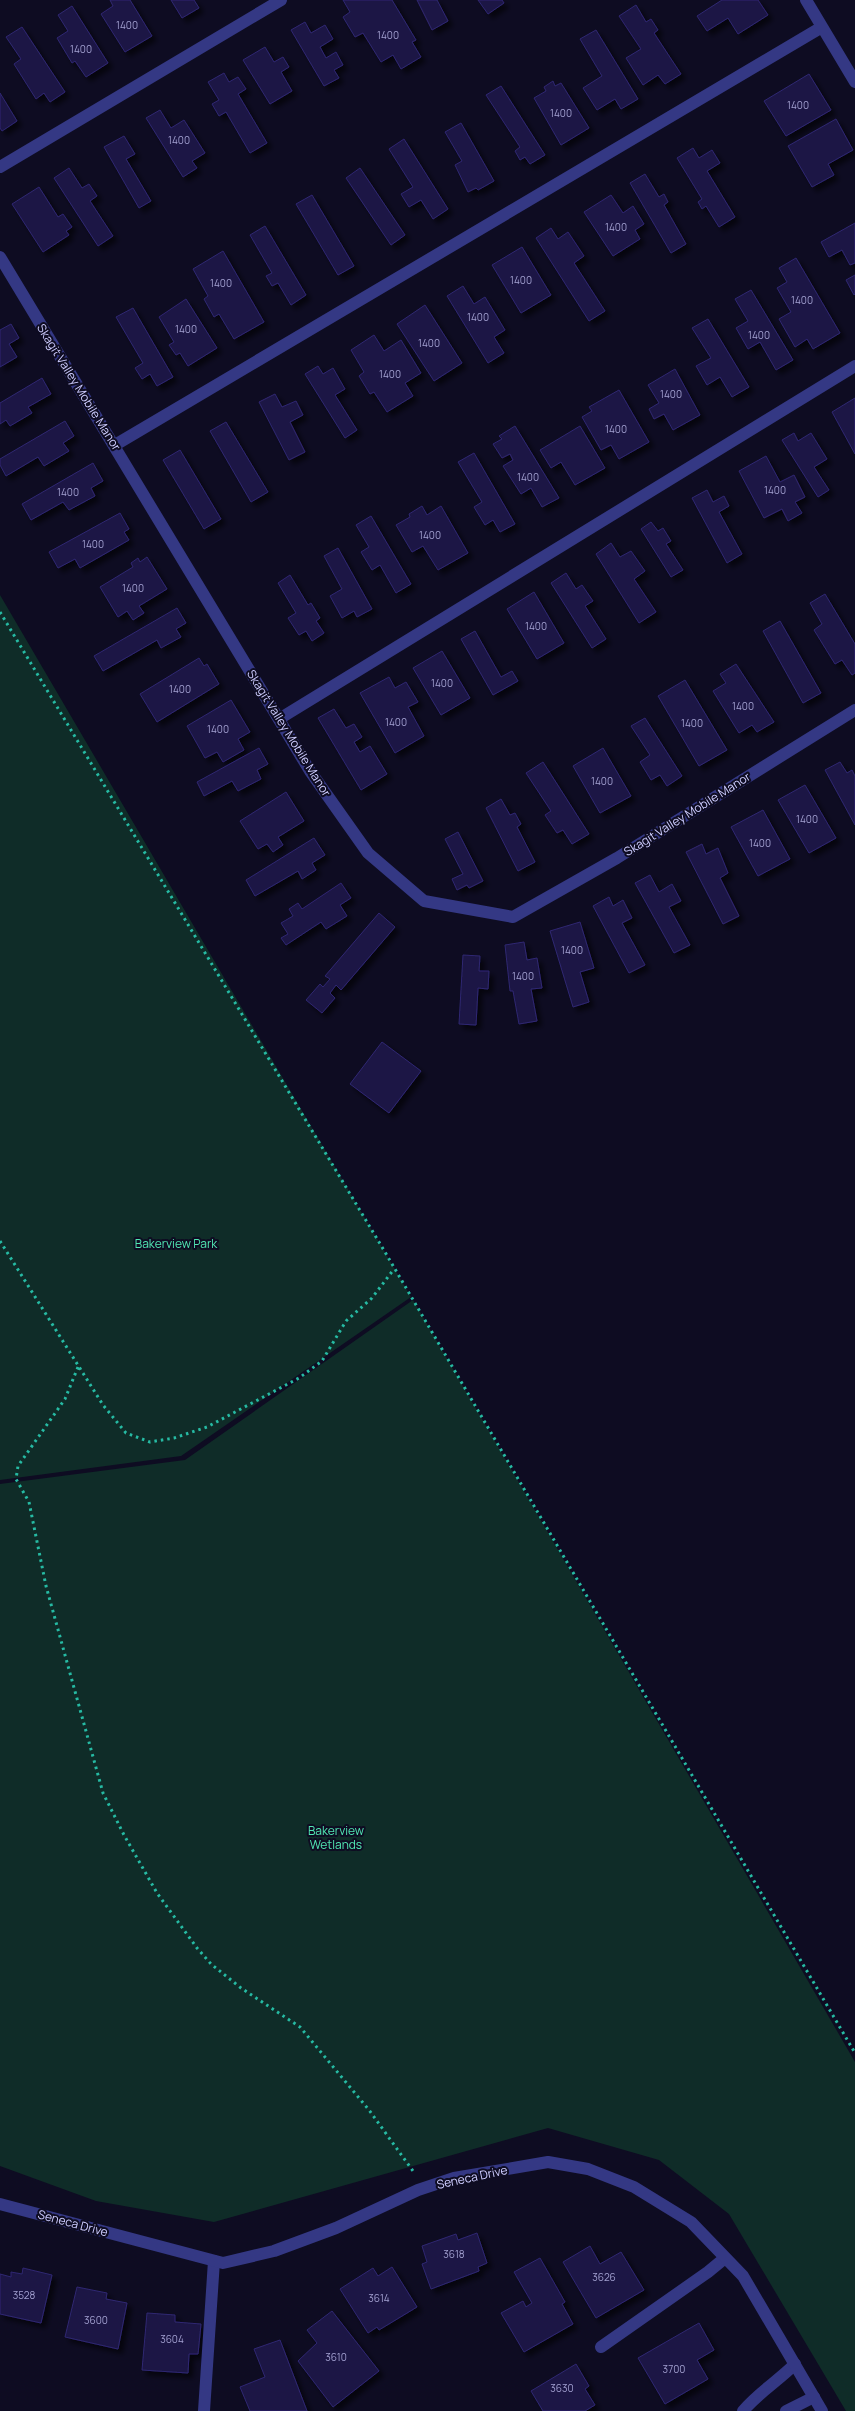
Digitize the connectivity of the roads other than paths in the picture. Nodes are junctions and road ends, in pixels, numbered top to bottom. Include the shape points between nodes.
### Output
1 (281, 0) edge
2 (806, 0) edge
3 (822, 27) junction
4 (855, 82) edge
5 (0, 167) edge
6 (0, 257) edge
7 (855, 366) edge
8 (115, 445) junction
9 (855, 710) edge
10 (279, 719) junction
11 (0, 2204) edge
12 (725, 2258) junction
13 (214, 2261) junction
14 (600, 2348) dead end
15 (794, 2364) junction
16 (814, 2397) junction
17 (204, 2411) edge
18 (743, 2411) edge
19 (786, 2411) edge
20 (822, 2411) edge

1 - 5 street
2 - 3 street
3 - 4 street
3 - 8 street
6 - 8 street, Skagit Valley Mobile Manor
7 - 10 street
8 - 10 street, Skagit Valley Mobile Manor
9 - 10 street, Skagit Valley Mobile Manor via 617,858 513,917 424,901 368,853 310,771
11 - 13 street, Seneca Drive
12 - 13 street, Seneca Drive via 691,2222 634,2187 588,2169 548,2162 454,2178 274,2251 224,2263
12 - 14 street
12 - 15 street, Seneca Drive via 743,2276
13 - 17 street
15 - 16 street, Seneca Drive
15 - 18 street
16 - 19 street
16 - 20 street, Seneca Drive

